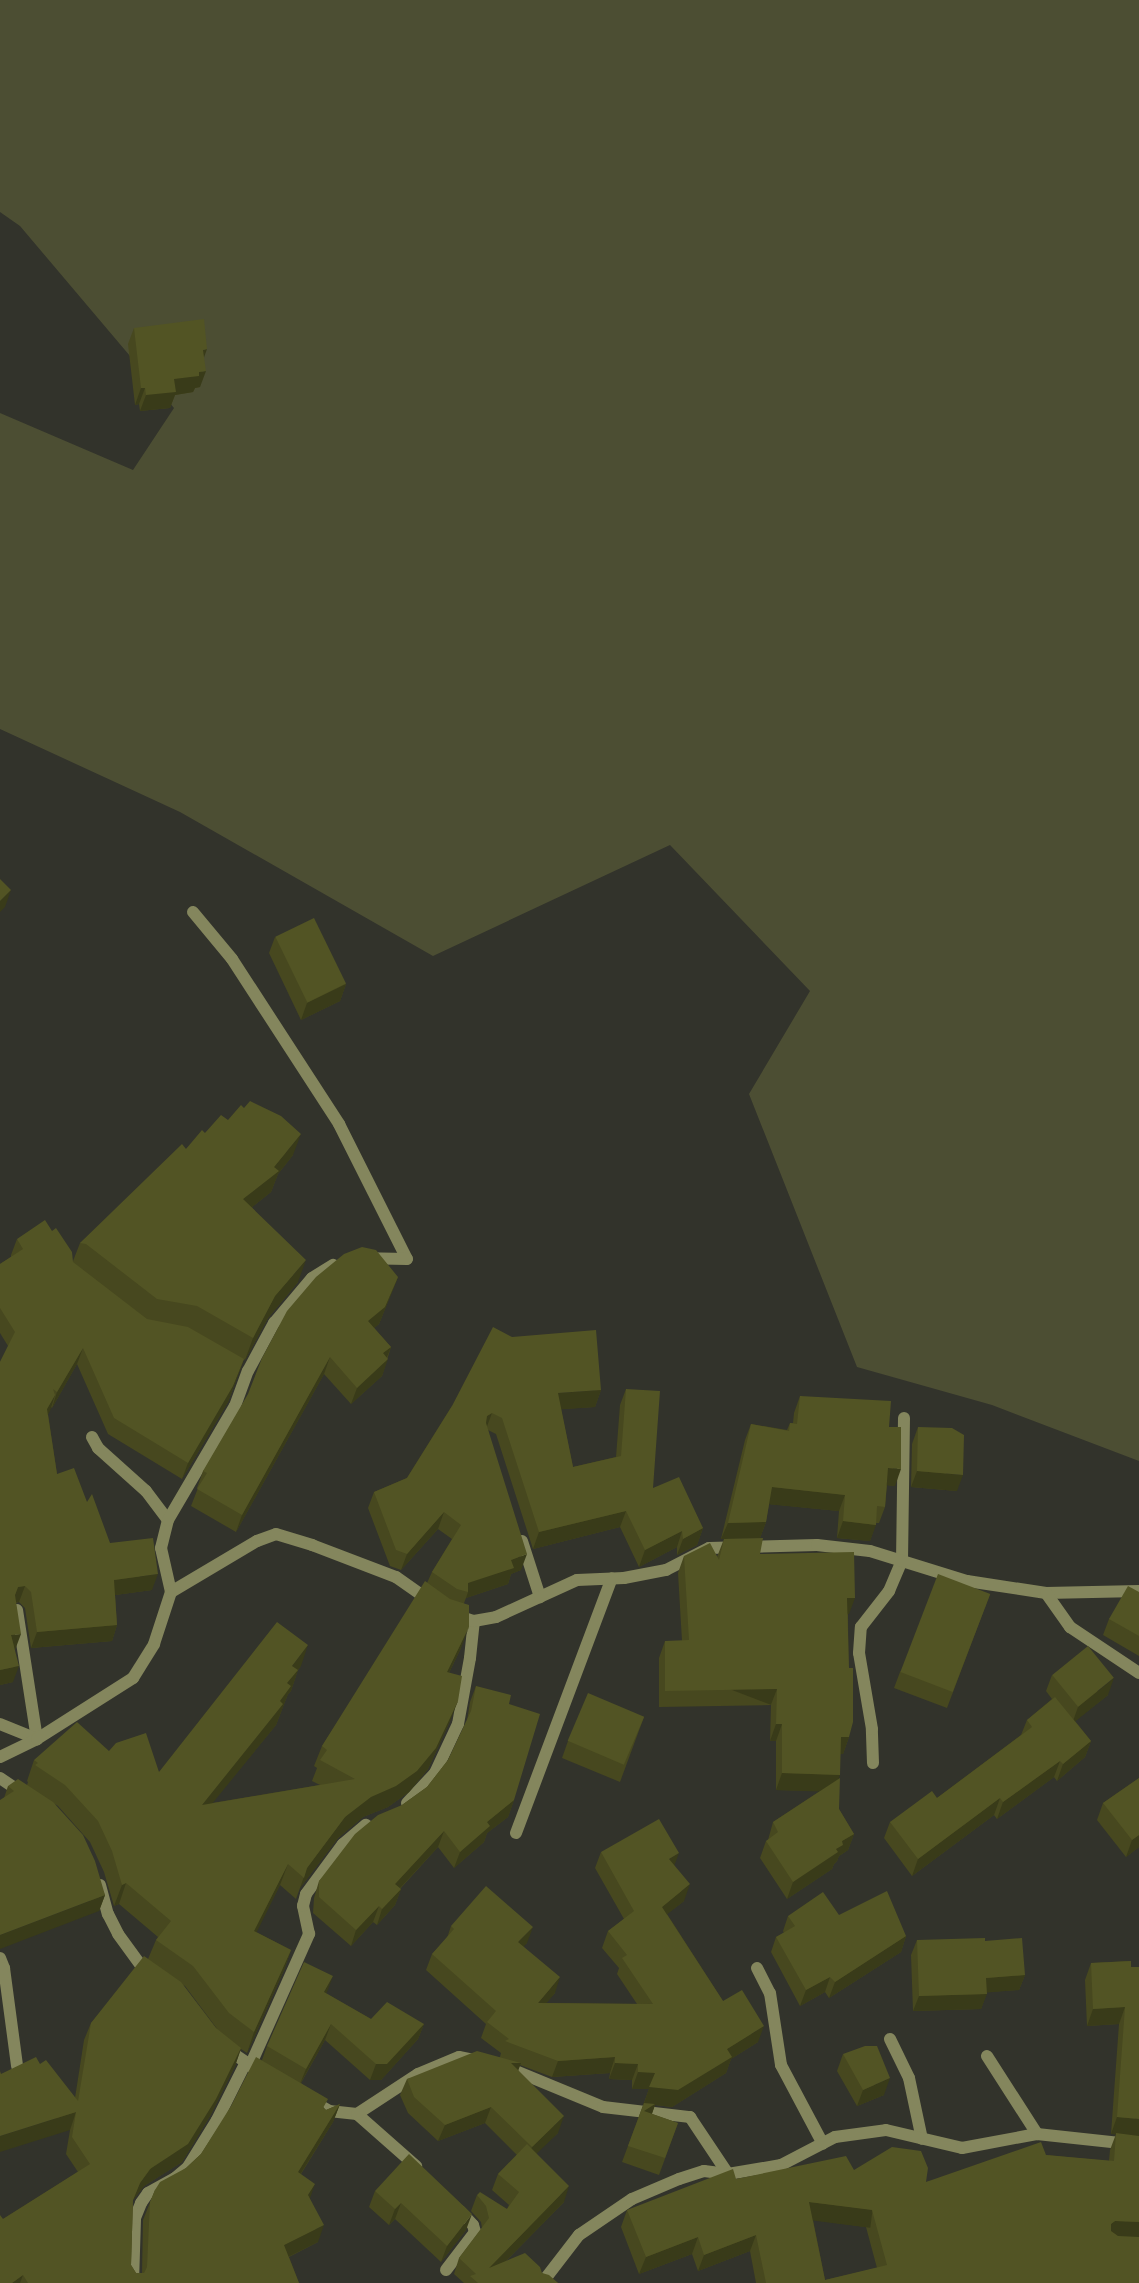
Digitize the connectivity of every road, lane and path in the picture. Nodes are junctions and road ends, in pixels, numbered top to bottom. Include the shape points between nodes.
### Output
1 (193, 912) dead end
2 (358, 1256) edge
3 (340, 1260) edge
4 (904, 1418) dead end
5 (92, 1437) dead end
6 (168, 1520) junction
7 (518, 1529) edge
8 (902, 1561) junction
9 (612, 1578) junction
10 (1139, 1591) edge
11 (171, 1592) junction
12 (1046, 1593) junction
13 (540, 1598) junction
14 (17, 1610) edge
15 (474, 1621) junction
16 (1139, 1673) edge
17 (0, 1724) edge
18 (37, 1739) junction
19 (0, 1757) edge
20 (873, 1763) dead end
21 (0, 1778) edge
22 (34, 1801) edge
23 (400, 1809) edge
24 (376, 1820) edge
25 (516, 1833) dead end
26 (98, 1875) edge
27 (0, 1958) edge
28 (757, 1968) dead end
29 (162, 1980) edge
30 (215, 2039) edge
31 (890, 2039) dead end
32 (987, 2056) dead end
33 (248, 2065) junction
34 (17, 2066) edge
35 (280, 2083) edge
36 (299, 2094) edge
37 (357, 2114) junction
38 (1037, 2134) junction
39 (922, 2139) junction
40 (823, 2144) junction
41 (1139, 2145) edge
42 (424, 2174) edge
43 (728, 2174) junction
44 (448, 2200) edge
45 (446, 2270) dead end
46 (133, 2283) edge
47 (542, 2283) edge

1 - 2 street via 232,959 339,1124 407,1259
3 - 6 street via 312,1278 274,1323 243,1369 235,1406
4 - 8 street
5 - 6 street via 98,1448 146,1491
6 - 11 street via 160,1548
7 - 13 street
8 - 9 street via 870,1551 817,1545 709,1548 666,1570
8 - 12 street via 967,1581
8 - 20 street via 889,1591 861,1627 859,1653 872,1729
9 - 13 street via 577,1580
9 - 25 street
10 - 12 street
11 - 15 street via 257,1541 276,1534 396,1577 447,1613
11 - 18 street via 154,1644 133,1678
12 - 16 street via 1070,1627
13 - 15 street via 496,1617
14 - 18 street
15 - 23 street via 458,1724 435,1773 415,1798
17 - 18 street
18 - 19 street
21 - 22 street
24 - 33 street via 343,1844 306,1894 303,1906 309,1934
26 - 29 street via 108,1914 118,1934 141,1966
27 - 34 street
28 - 40 street via 770,1993 781,2065
30 - 33 street
31 - 39 street via 909,2078
32 - 38 street
33 - 35 street
33 - 46 street via 188,2167 148,2193 141,2203 135,2218
36 - 37 street via 329,2110
37 - 42 street
37 - 43 street via 418,2074 459,2057 487,2063 603,2107 690,2117
38 - 39 street via 962,2148
38 - 41 street
39 - 40 street via 886,2130 835,2137
40 - 43 street via 782,2165
43 - 47 street via 704,2171 632,2199 579,2235
44 - 45 street via 475,2232

